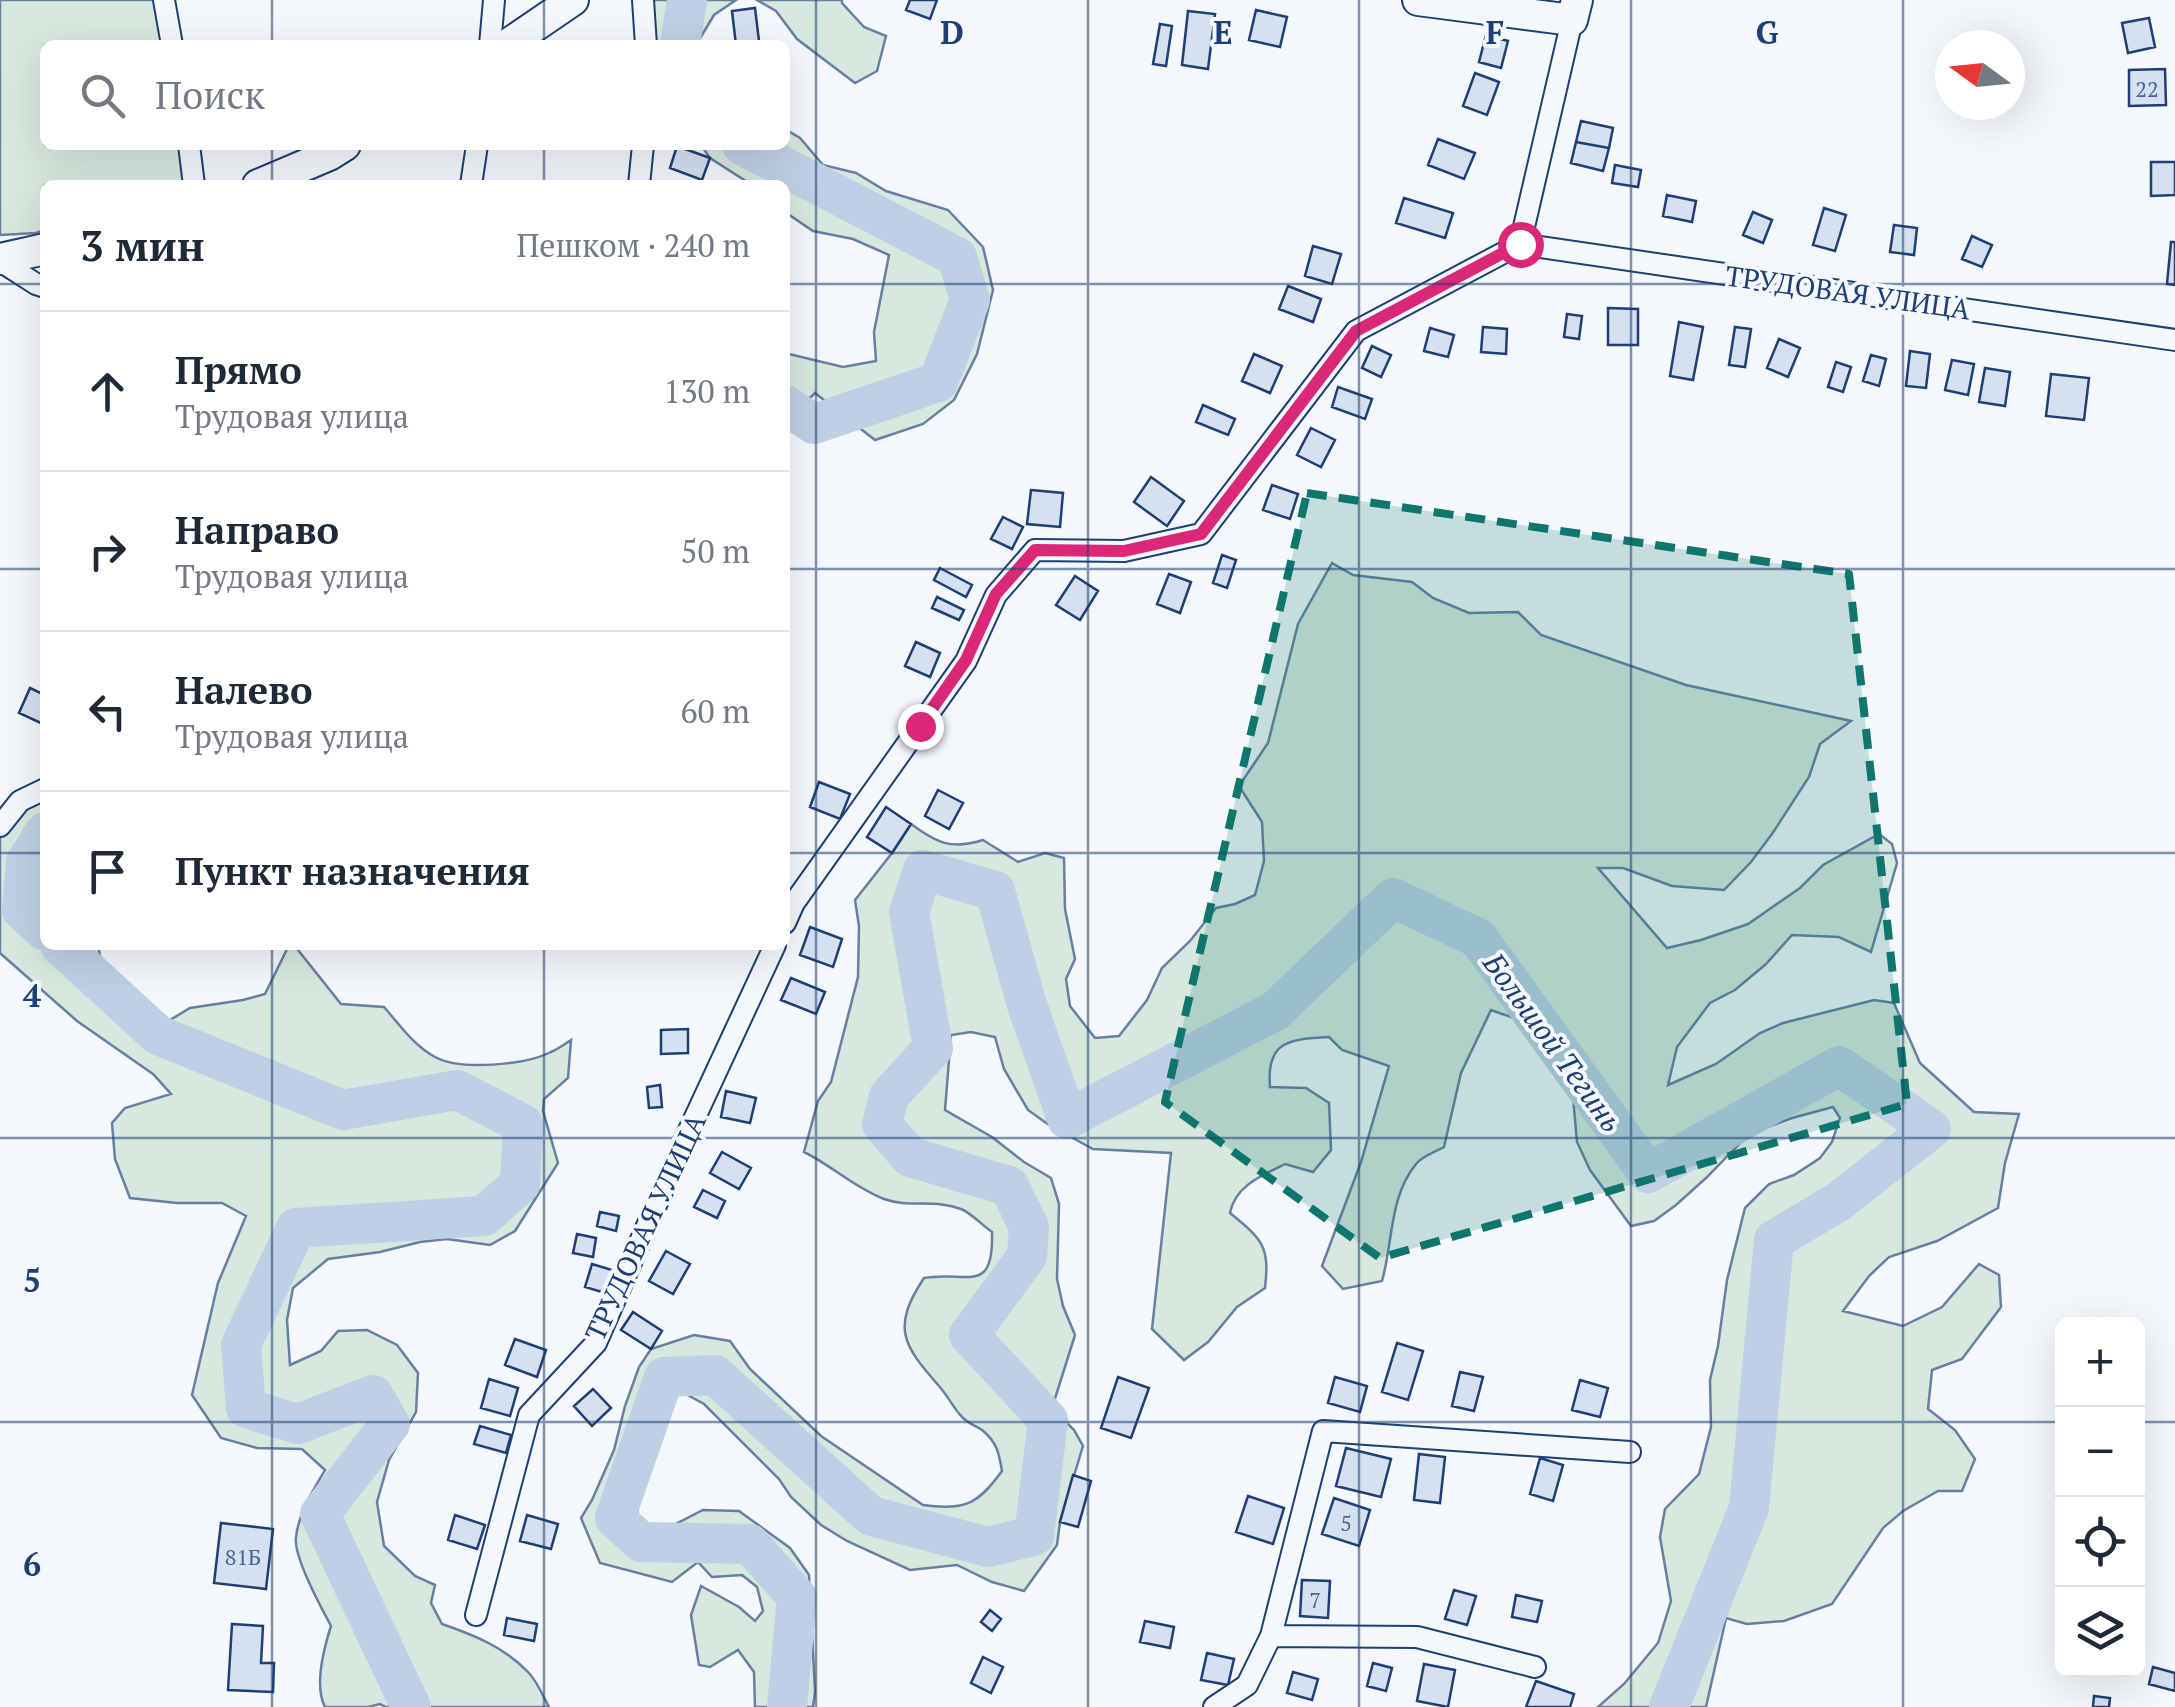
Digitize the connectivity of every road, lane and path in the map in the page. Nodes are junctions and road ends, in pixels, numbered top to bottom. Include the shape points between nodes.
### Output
1 (164, 0) edge
2 (494, 0) edge
3 (573, 0) edge
4 (644, 0) edge
5 (1418, 0) edge
6 (1575, 10) edge
7 (171, 40) edge
8 (490, 40) edge
9 (515, 40) edge
10 (646, 40) edge
11 (190, 150) edge
12 (339, 150) edge
13 (476, 150) edge
14 (643, 150) edge
15 (310, 173) edge
16 (193, 180) edge
17 (280, 180) edge
18 (473, 180) edge
19 (640, 180) edge
20 (1520, 244) junction
21 (40, 250) edge
22 (0, 260) edge
23 (40, 285) edge
24 (2175, 340) edge
25 (40, 792) edge
26 (0, 826) edge
27 (790, 912) edge
28 (773, 950) edge
29 (1630, 1452) dead end
30 (476, 1616) dead end
31 (1271, 1636) junction
32 (1535, 1666) dead end
33 (1214, 1707) edge

1 - 7 street
2 - 8 street
3 - 9 street
4 - 10 street
5 - 6 street
6 - 20 street
11 - 16 street
12 - 15 street
13 - 18 street
14 - 19 street
15 - 17 street
20 - 24 street, ТРУДОВАЯ УЛИЦА
20 - 27 street via 1356,331 1201,534 1124,551 1035,550 996,594 966,660
21 - 22 street
22 - 23 street
25 - 26 street via 20,802
28 - 30 street, ТРУДОВАЯ УЛИЦА via 596,1344 529,1414
29 - 31 street via 1323,1431
31 - 32 street via 1417,1637
31 - 33 street via 1247,1684

